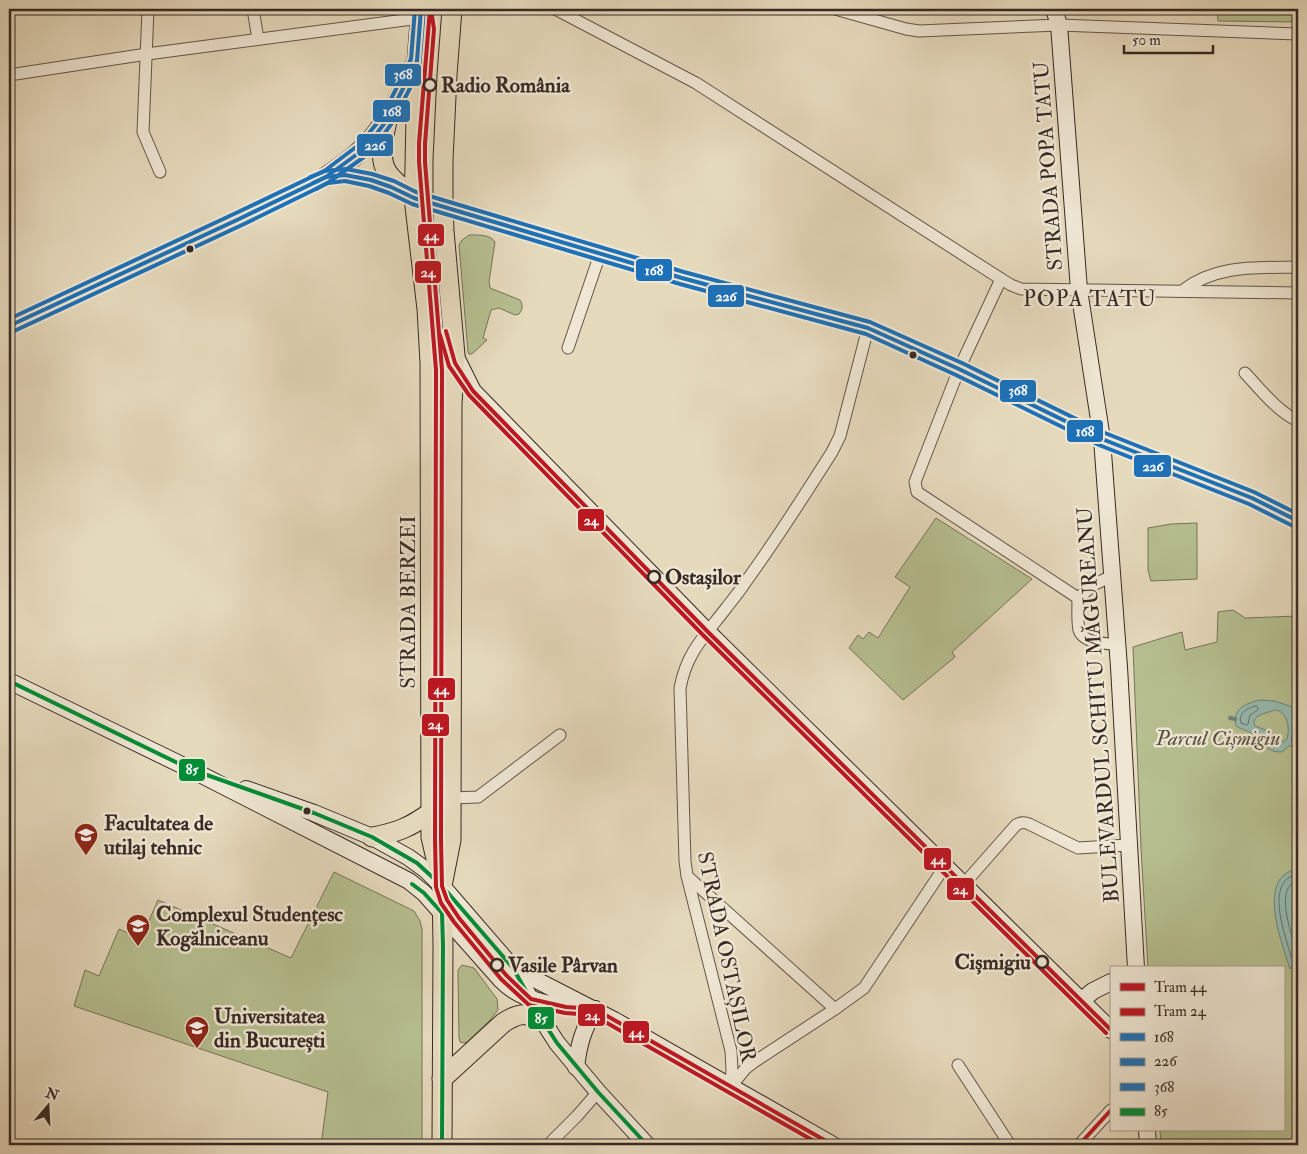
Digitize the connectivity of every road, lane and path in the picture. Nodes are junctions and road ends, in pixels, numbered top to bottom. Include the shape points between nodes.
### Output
1 (148, 9) edge
2 (253, 9) edge
3 (452, 9) edge
4 (555, 9) edge
5 (835, 9) edge
6 (1054, 9) edge
7 (420, 13) edge
8 (1058, 25) junction
9 (1298, 34) edge
10 (258, 39) junction
11 (146, 54) junction
12 (417, 60) junction
13 (9, 72) edge
14 (387, 120) junction
15 (160, 172) dead end
16 (326, 177) junction
17 (414, 198) junction
18 (443, 207) junction
19 (600, 254) junction
20 (1298, 267) edge
21 (1001, 279) junction
22 (1079, 290) junction
23 (1182, 291) junction
24 (1298, 293) edge
25 (9, 326) edge
26 (868, 328) junction
27 (568, 348) dead end
28 (455, 355) junction
29 (959, 369) junction
30 (1246, 374) dead end
31 (453, 386) junction
32 (473, 390) junction
33 (430, 392) junction
34 (1298, 421) edge
35 (1102, 439) junction
36 (1298, 521) edge
37 (1112, 576) junction
38 (1078, 598) junction
39 (707, 631) junction
40 (1117, 644) junction
41 (9, 681) edge
42 (560, 735) dead end
43 (190, 769) junction
44 (452, 798) junction
45 (431, 812) junction
46 (372, 837) junction
47 (1128, 845) junction
48 (945, 866) junction
49 (687, 876) junction
50 (964, 884) junction
51 (442, 886) junction
52 (442, 913) junction
53 (1136, 966) edge
54 (514, 968) junction
55 (1110, 982) edge
56 (531, 998) junction
57 (1081, 1001) junction
58 (595, 1009) junction
59 (835, 1009) junction
60 (540, 1018) junction
61 (1110, 1030) edge
62 (958, 1065) dead end
63 (576, 1067) junction
64 (442, 1079) junction
65 (730, 1087) junction
66 (598, 1092) junction
67 (1110, 1111) edge
68 (1147, 1132) edge
69 (442, 1145) edge
70 (548, 1145) edge
71 (647, 1145) edge
72 (833, 1145) edge
73 (1010, 1145) edge
74 (1079, 1145) edge
75 (1148, 1145) edge

1 - 11 street
2 - 10 street
3 - 18 main road, STRADA BERZEI
4 - 21 street via 696,84
5 - 8 street via 919,31
6 - 8 main road, STRADA POPA TATU
7 - 10 street
7 - 12 main road, STRADA BERZEI
8 - 9 street
8 - 22 main road, STRADA POPA TATU
10 - 11 street
11 - 13 street
11 - 15 street via 144,132
12 - 14 main road
12 - 17 main road, STRADA BERZEI
14 - 16 main road via 360,152
14 - 17 main road via 383,145 385,169
16 - 17 main road via 364,178 391,186
16 - 25 main road
17 - 18 main road
17 - 33 main road, STRADA BERZEI via 430,343
18 - 19 main road
18 - 28 main road, STRADA BERZEI
19 - 26 main road
19 - 27 street
20 - 23 street via 1241,268 1218,272 1193,282
21 - 22 street via 1021,289
21 - 29 street
22 - 23 street
22 - 35 main road, STRADA POPA TATU
23 - 24 street
26 - 29 main road
26 - 39 street, STRADA OSTAȘILOR via 840,436 832,452 729,606
28 - 31 main road, STRADA BERZEI
28 - 32 main road
29 - 35 main road
29 - 38 street via 914,482 916,492
30 - 34 street via 1279,409
31 - 32 main road
31 - 33 main road
31 - 44 main road, STRADA BERZEI
32 - 39 main road
33 - 45 main road, STRADA BERZEI
35 - 36 main road via 1252,498
35 - 37 main road, BULEVARDUL SCHITU MĂGUREANU
37 - 38 street via 1095,584
37 - 40 main road, BULEVARDUL SCHITU MĂGUREANU
38 - 40 street via 1082,635 1099,644
39 - 48 main road
39 - 49 street, STRADA OSTAȘILOR via 688,660 680,688
40 - 47 main road, BULEVARDUL SCHITU MĂGUREANU
41 - 43 main road
42 - 44 street via 478,797
43 - 46 main road
43 - 52 main road via 409,881
44 - 51 main road, STRADA BERZEI via 451,840
45 - 46 main road via 403,830
45 - 51 main road, STRADA BERZEI via 431,837
46 - 51 main road via 417,862
47 - 50 street via 1078,848 1025,822 1020,823
47 - 53 main road, BULEVARDUL SCHITU MĂGUREANU
48 - 50 main road
48 - 59 street via 864,988
49 - 59 street
49 - 65 street, STRADA OSTAȘILOR via 731,1051
50 - 57 main road
51 - 52 main road
51 - 54 main road
52 - 56 main road via 508,987 521,996
52 - 64 main road
54 - 56 main road
54 - 58 main road
55 - 57 main road
56 - 58 main road via 566,1007
56 - 60 main road
57 - 61 main road
58 - 63 main road via 581,1039
58 - 65 main road
59 - 65 street via 754,1062
60 - 63 main road
60 - 64 main road via 528,1014 511,1017
62 - 73 street
63 - 66 main road
64 - 69 main road
65 - 72 main road
66 - 70 street
66 - 71 main road
67 - 74 street
68 - 75 main road

